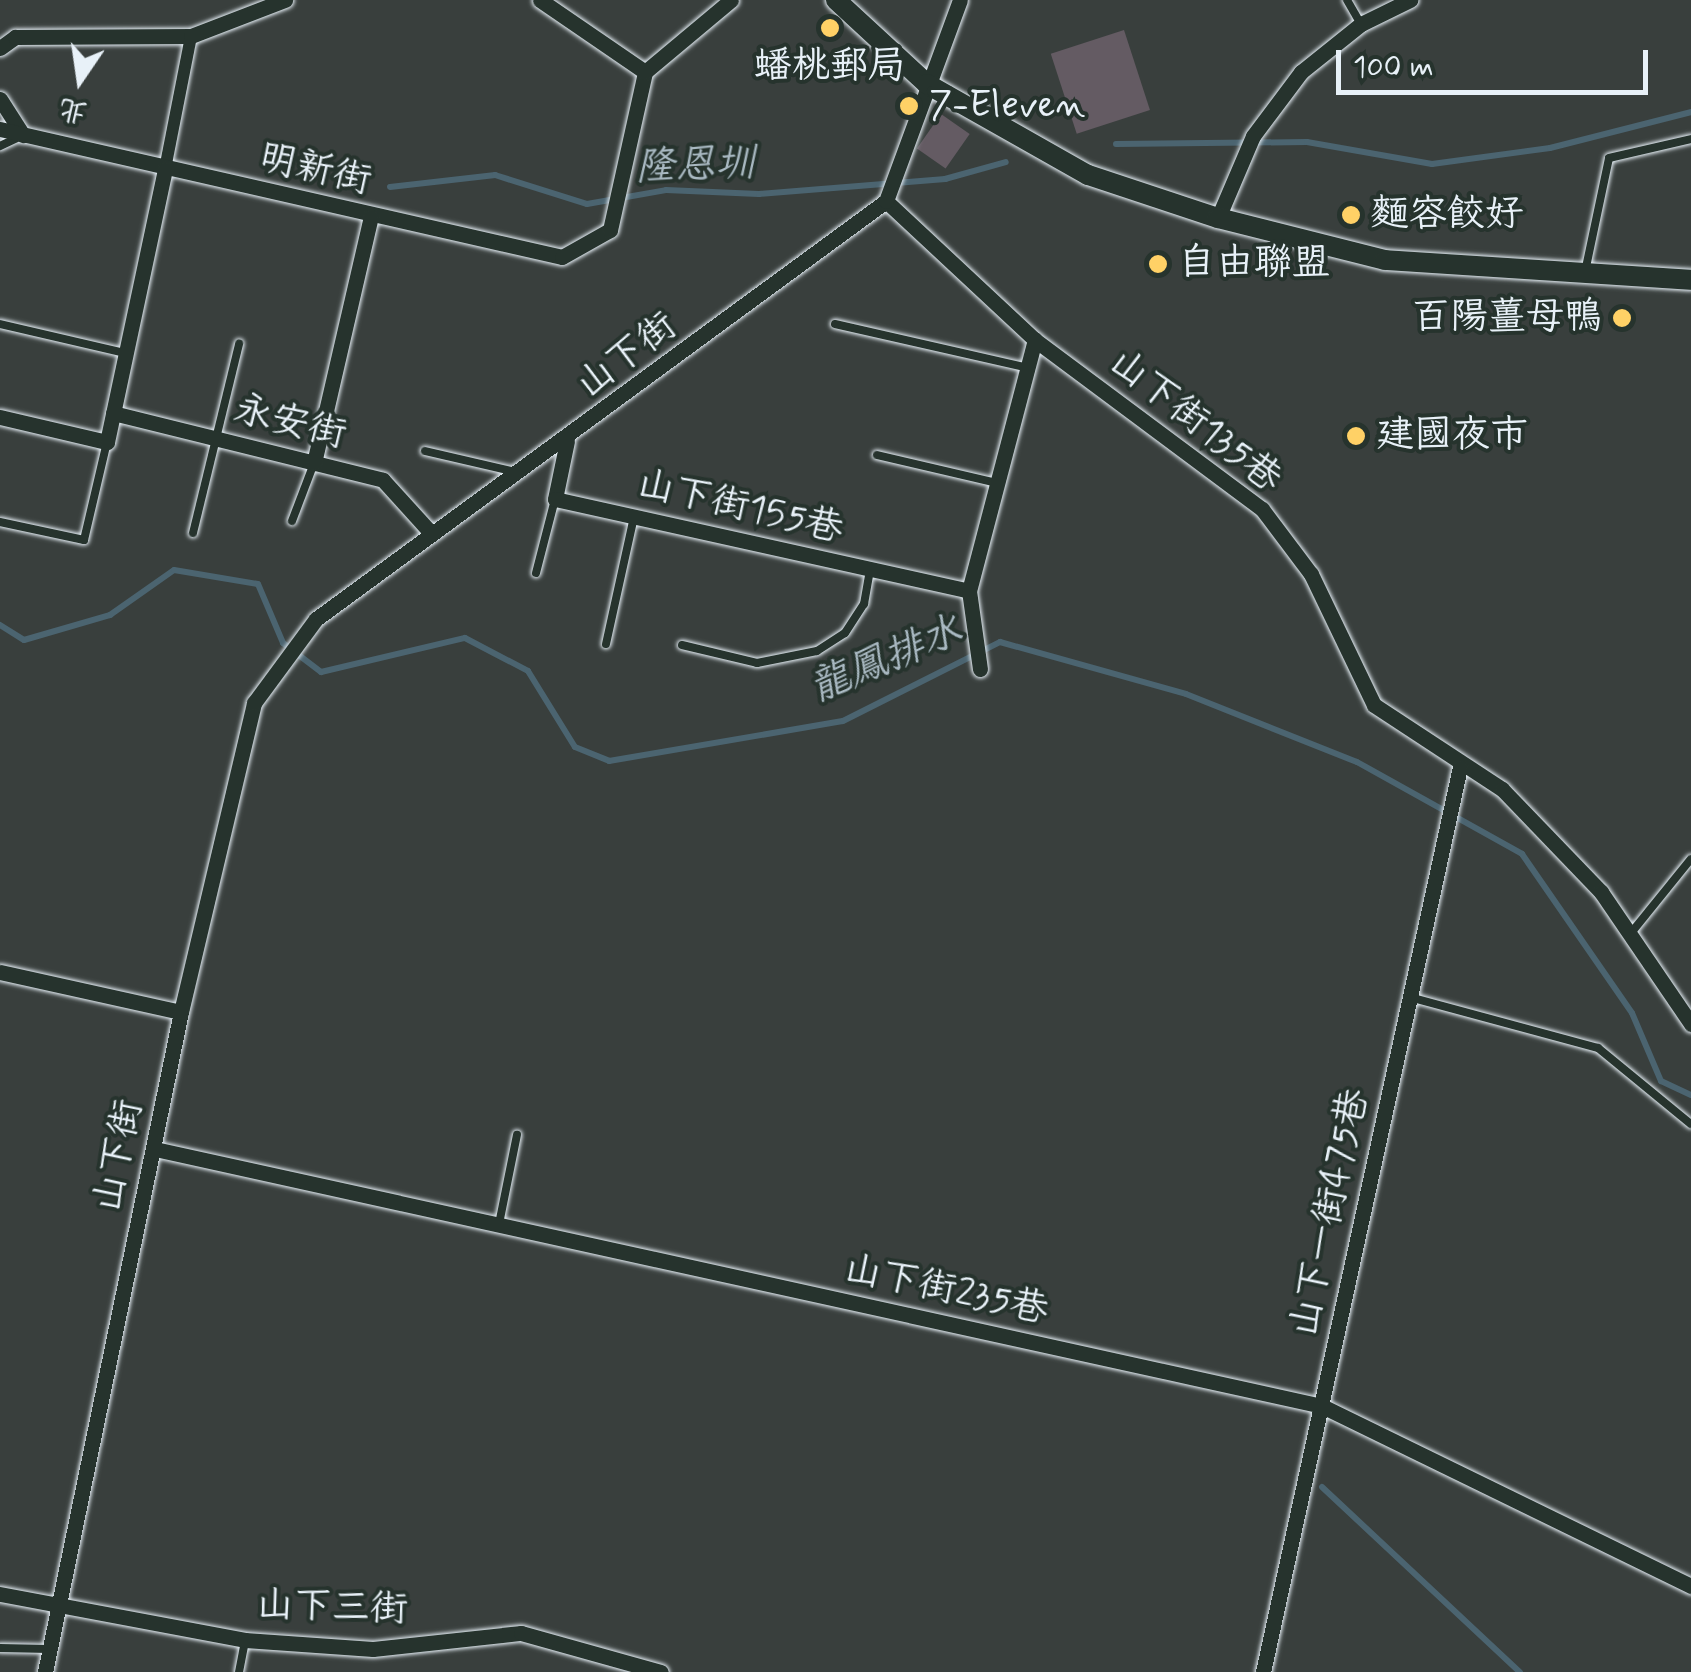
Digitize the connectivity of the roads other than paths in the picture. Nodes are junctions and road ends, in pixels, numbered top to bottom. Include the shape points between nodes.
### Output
1 (285, 0) edge
2 (540, 0) edge
3 (731, 0) edge
4 (836, 0) edge
5 (960, 0) edge
6 (1347, 0) edge
7 (1410, 0) edge
8 (1360, 24) junction
9 (191, 36) junction
10 (0, 48) edge
11 (644, 72) junction
12 (928, 84) junction
13 (0, 99) edge
14 (0, 129) edge
15 (23, 134) junction
16 (1691, 140) edge
17 (0, 146) edge
18 (165, 168) junction
19 (890, 189) junction
20 (371, 216) junction
21 (1218, 218) junction
22 (1585, 273) junction
23 (1691, 280) edge
24 (0, 324) edge
25 (835, 324) dead end
26 (1036, 340) junction
27 (239, 344) dead end
28 (125, 353) junction
29 (1028, 368) junction
30 (113, 413) junction
31 (0, 417) edge
32 (217, 439) junction
33 (568, 441) junction
34 (106, 442) junction
35 (425, 451) dead end
36 (877, 455) dead end
37 (314, 462) junction
38 (520, 473) junction
39 (997, 483) junction
40 (555, 499) junction
41 (634, 517) junction
42 (292, 521) dead end
43 (0, 522) edge
44 (193, 532) dead end
45 (431, 533) junction
46 (870, 570) junction
47 (536, 573) dead end
48 (969, 591) junction
49 (606, 644) dead end
50 (682, 646) dead end
51 (980, 665) dead end
52 (1460, 768) junction
53 (1691, 859) edge
54 (1631, 933) junction
55 (0, 972) edge
56 (1408, 997) junction
57 (180, 1012) junction
58 (1691, 1024) edge
59 (1691, 1124) edge
60 (517, 1135) dead end
61 (155, 1149) junction
62 (499, 1224) junction
63 (1322, 1406) junction
64 (1691, 1586) edge
65 (0, 1594) edge
66 (56, 1606) junction
67 (246, 1640) junction
68 (0, 1648) edge
69 (50, 1649) junction
70 (45, 1672) edge
71 (239, 1672) edge
72 (661, 1672) edge
73 (1263, 1672) edge

1 - 9 street
2 - 11 street
3 - 11 street
4 - 12 street
5 - 12 street
6 - 8 lane
7 - 8 street
8 - 21 street via 1301,72 1250,143
9 - 10 street via 15,37
9 - 18 street
11 - 20 street, 明新街 via 610,230 562,257
12 - 19 street
12 - 21 street via 1088,175
13 - 15 street
14 - 15 street, 明新街
15 - 17 lane
15 - 18 street, 明新街
16 - 22 lane via 1609,158
18 - 20 street, 明新街
18 - 28 street
19 - 26 street, 山下街135巷
19 - 33 street, 山下街
20 - 37 street
21 - 22 street via 1386,260
22 - 23 street
24 - 28 lane
25 - 29 lane
26 - 29 street
26 - 52 street, 山下街135巷 via 1262,510 1311,574 1374,706
27 - 32 lane
28 - 30 street
29 - 39 street
30 - 32 street, 永安街
30 - 34 street
31 - 34 street
32 - 37 street, 永安街
32 - 44 lane
33 - 38 street, 山下街
33 - 40 street
34 - 43 lane via 84,540
35 - 38 lane
36 - 39 lane
37 - 42 lane
37 - 45 street, 永安街 via 383,480
38 - 45 street, 山下街
39 - 48 street
40 - 41 street, 山下街155巷
40 - 47 lane
41 - 46 street, 山下街155巷
41 - 49 lane
45 - 57 street, 山下街 via 303,631 254,702
46 - 48 street, 山下街155巷
46 - 50 lane via 864,604 845,633 817,650 757,664
48 - 51 street
52 - 54 street, 山下街135巷 via 1502,789
52 - 56 street, 山下一街475巷
53 - 54 lane
54 - 58 street, 山下街135巷
55 - 57 street
56 - 59 lane via 1598,1048
56 - 63 street, 山下一街475巷
57 - 61 street, 山下街
60 - 62 lane
61 - 62 street, 山下街235巷
61 - 66 street, 山下街
62 - 63 street, 山下街235巷
63 - 64 street, 山下街235巷
63 - 73 street, 山下一街475巷
65 - 66 street, 山下三街
66 - 67 street, 山下三街 via 139,1614
66 - 69 street, 山下街
67 - 71 lane
67 - 72 street, 山下三街 via 373,1650 521,1633
68 - 69 lane
69 - 70 street, 山下街

